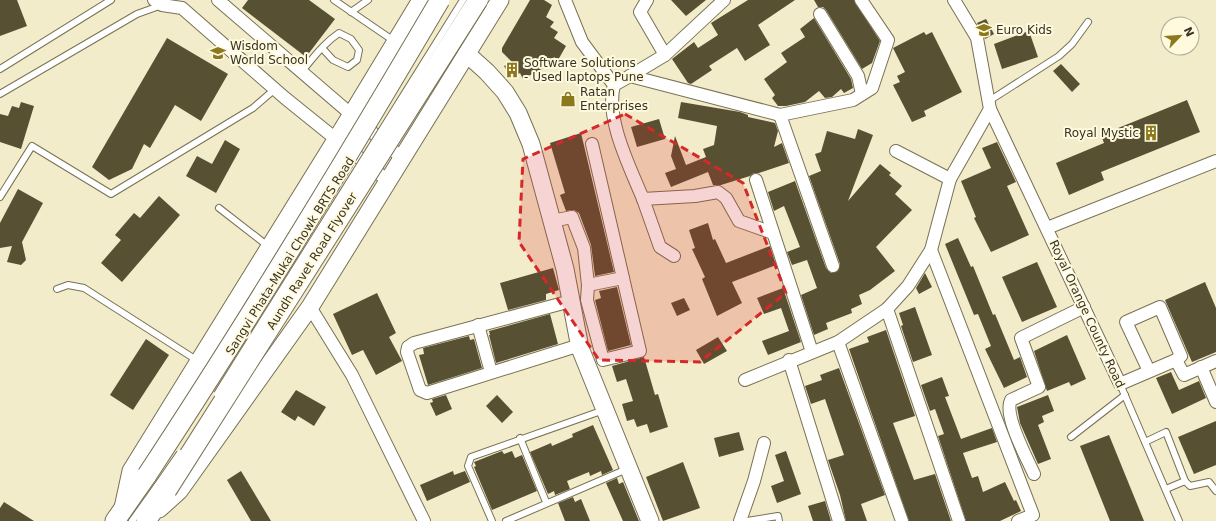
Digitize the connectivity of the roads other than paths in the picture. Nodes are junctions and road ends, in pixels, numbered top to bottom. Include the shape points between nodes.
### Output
1 (111, 0) edge
2 (218, 0) edge
3 (334, 0) edge
4 (368, 0) edge
5 (421, 0) edge
6 (440, 0) edge
7 (463, 0) edge
8 (478, 0) edge
9 (500, 0) edge
10 (565, 0) edge
11 (647, 0) edge
12 (724, 0) edge
13 (862, 0) edge
14 (954, 0) edge
15 (158, 2) edge
16 (351, 12) junction
17 (820, 14) dead end
18 (1088, 22) dead end
19 (396, 42) junction
20 (322, 48) junction
21 (468, 54) junction
22 (664, 55) junction
23 (0, 68) edge
24 (302, 71) junction
25 (630, 76) junction
26 (614, 85) junction
27 (275, 89) junction
28 (0, 94) edge
29 (862, 94) junction
30 (990, 105) junction
31 (352, 114) junction
32 (780, 115) junction
33 (336, 140) junction
34 (592, 144) dead end
35 (896, 151) dead end
36 (402, 158) junction
37 (1216, 161) edge
38 (950, 179) junction
39 (756, 180) dead end
40 (388, 181) junction
41 (0, 197) edge
42 (643, 199) junction
43 (219, 208) dead end
44 (552, 221) junction
45 (1046, 228) junction
46 (773, 233) junction
47 (269, 247) junction
48 (931, 250) junction
49 (674, 256) dead end
50 (833, 266) dead end
51 (623, 278) junction
52 (588, 285) junction
53 (57, 289) dead end
54 (572, 301) junction
55 (310, 307) junction
56 (1084, 307) junction
57 (887, 309) junction
58 (478, 325) junction
59 (838, 342) junction
60 (580, 345) junction
61 (812, 352) junction
62 (789, 360) junction
63 (1176, 360) junction
64 (198, 361) junction
65 (1216, 361) edge
66 (1201, 367) junction
67 (1149, 371) junction
68 (491, 372) junction
69 (745, 380) dead end
70 (1123, 389) junction
71 (212, 401) dead end
72 (1216, 402) edge
73 (605, 410) junction
74 (1071, 437) dead end
75 (520, 438) junction
76 (1145, 442) junction
77 (764, 444) dead end
78 (183, 448) dead end
79 (629, 468) junction
80 (1034, 474) dead end
81 (1185, 481) junction
82 (157, 484) junction
83 (1166, 489) junction
84 (1216, 491) edge
85 (546, 502) junction
86 (123, 517) edge
87 (147, 521) edge
88 (424, 521) edge
89 (492, 521) edge
90 (506, 521) edge
91 (650, 521) edge
92 (740, 521) edge
93 (747, 521) edge
94 (779, 521) edge
95 (839, 521) edge
96 (902, 521) edge
97 (959, 521) edge
98 (1018, 521) edge
99 (1179, 521) edge

1 - 23 lane
2 - 24 street
3 - 16 lane
4 - 16 lane
5 - 19 street
6 - 82 main road, Aundh Ravet Road Flyover, bridge via 358,139 199,396
7 - 71 lane, Sangvi Phata-Mukai Chowk BRTS Road, bridge
8 - 82 main road, Aundh Ravet Road Flyover, bridge
9 - 21 street
10 - 26 street via 582,42
11 - 22 street via 640,12
12 - 22 street
13 - 29 street via 888,40 872,88
14 - 30 street, Royal Orange County Road via 977,38
15 - 27 street via 182,8
15 - 28 lane
16 - 19 lane
17 - 29 street via 858,76
18 - 30 lane via 1072,44 1059,56
19 - 31 street
20 - 20 lane via 328,40 339,33 351,40 359,50 357,60 348,67 333,60
20 - 24 lane
21 - 36 street
21 - 44 street via 501,87 518,114 531,144
22 - 25 street
24 - 31 street
25 - 26 street
25 - 32 street
26 - 42 street via 611,94 617,135
27 - 33 street
27 - 41 lane via 252,108 111,194 32,146
29 - 32 street via 853,100
30 - 38 street
30 - 45 street, Royal Orange County Road
31 - 33 street
31 - 36 street
32 - 50 street
33 - 40 street
33 - 47 street
34 - 51 street
35 - 38 street
36 - 40 street
37 - 45 street
38 - 48 street
39 - 46 street
40 - 55 street
42 - 46 street via 718,192 726,198 739,221
42 - 49 street via 660,247
43 - 47 lane
44 - 52 street via 572,217 584,248
44 - 54 street
45 - 56 street, Royal Orange County Road
46 - 61 street
47 - 64 street
48 - 57 street via 908,286
48 - 98 street via 1033,515
51 - 52 street
51 - 52 street via 640,351 604,360 587,300
53 - 64 lane via 68,285 84,288
54 - 58 street
54 - 60 street
55 - 87 street via 179,491
55 - 88 street via 352,375
56 - 70 street, Royal Orange County Road
56 - 80 street via 1021,338 1039,387 1010,400 1008,405 1010,419
57 - 59 street
57 - 97 street
58 - 68 street
58 - 68 street via 414,343 408,347 407,352 420,390 423,392
59 - 61 street
59 - 96 street
60 - 68 street
60 - 73 street
61 - 62 street
62 - 69 street
62 - 95 street
63 - 66 street via 1184,375
63 - 67 street
63 - 67 street via 1181,356 1160,308 1126,322
64 - 86 street via 131,471
65 - 66 street
66 - 72 street
67 - 70 street
70 - 74 lane
70 - 76 lane, Royal Orange County Road
73 - 75 lane
73 - 79 street
75 - 85 lane
75 - 89 lane via 468,460 468,466
76 - 81 lane via 1166,432
76 - 83 lane, Royal Orange County Road
77 - 92 street
78 - 82 lane, bridge
79 - 85 lane
79 - 91 street
81 - 83 lane
81 - 84 lane via 1190,486 1209,482
82 - 86 main road, Aundh Ravet Road Flyover
82 - 87 main road, Aundh Ravet Road Flyover
83 - 99 lane, Royal Orange County Road
85 - 90 lane
93 - 94 lane via 778,516

